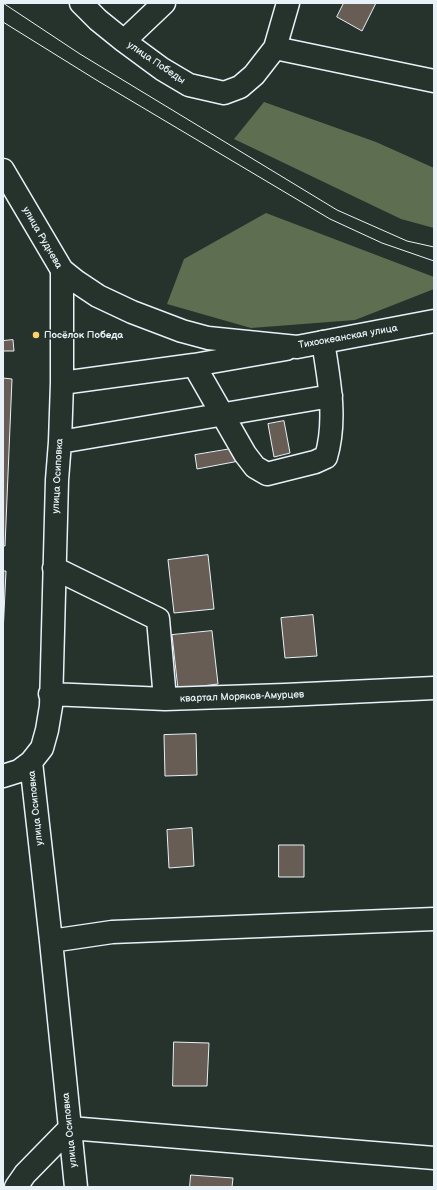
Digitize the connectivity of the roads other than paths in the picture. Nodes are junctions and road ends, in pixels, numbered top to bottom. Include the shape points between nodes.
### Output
1 (81, 3) edge
2 (164, 3) edge
3 (288, 3) edge
4 (124, 41) junction
5 (275, 48) junction
6 (434, 81) edge
7 (3, 170) edge
8 (62, 270) junction
9 (434, 321) edge
10 (322, 342) junction
11 (297, 347) junction
12 (194, 365) junction
13 (62, 383) junction
14 (330, 396) junction
15 (223, 415) junction
16 (60, 442) junction
17 (54, 568) junction
18 (434, 688) edge
19 (50, 694) junction
20 (165, 699) junction
21 (31, 762) junction
22 (3, 776) edge
23 (434, 919) edge
24 (51, 941) junction
25 (70, 1128) junction
26 (434, 1158) edge
27 (16, 1187) edge
28 (76, 1187) edge

1 - 4 street, улица Победы
2 - 4 street
3 - 5 street, улица Победы
4 - 5 street, улица Победы via 189,86 224,93 240,87 254,75
5 - 6 street
7 - 8 street, улица Руднева
8 - 11 street, Тихоокеанская улица via 98,296 182,332 208,338
8 - 13 street, улица Руднева
9 - 10 street, Тихоокеанская улица
10 - 11 street, Тихоокеанская улица
10 - 14 street
11 - 12 street
12 - 13 street
12 - 15 street
13 - 16 street, улица Осиповка
14 - 15 street
14 - 15 street via 331,441 326,457 267,474 256,467 245,454
15 - 16 street
16 - 17 street, улица Осиповка
17 - 19 street, улица Осиповка
17 - 20 street via 158,619
18 - 20 street, квартал Моряков-Амурцев
19 - 20 street, квартал Моряков-Амурцев
19 - 21 street, улица Осиповка via 47,730 42,748
21 - 22 street via 19,771
21 - 24 street, улица Осиповка
23 - 24 street via 112,932
24 - 25 street, улица Осиповка
25 - 26 street
25 - 27 street via 25,1174
25 - 28 street, улица Осиповка

